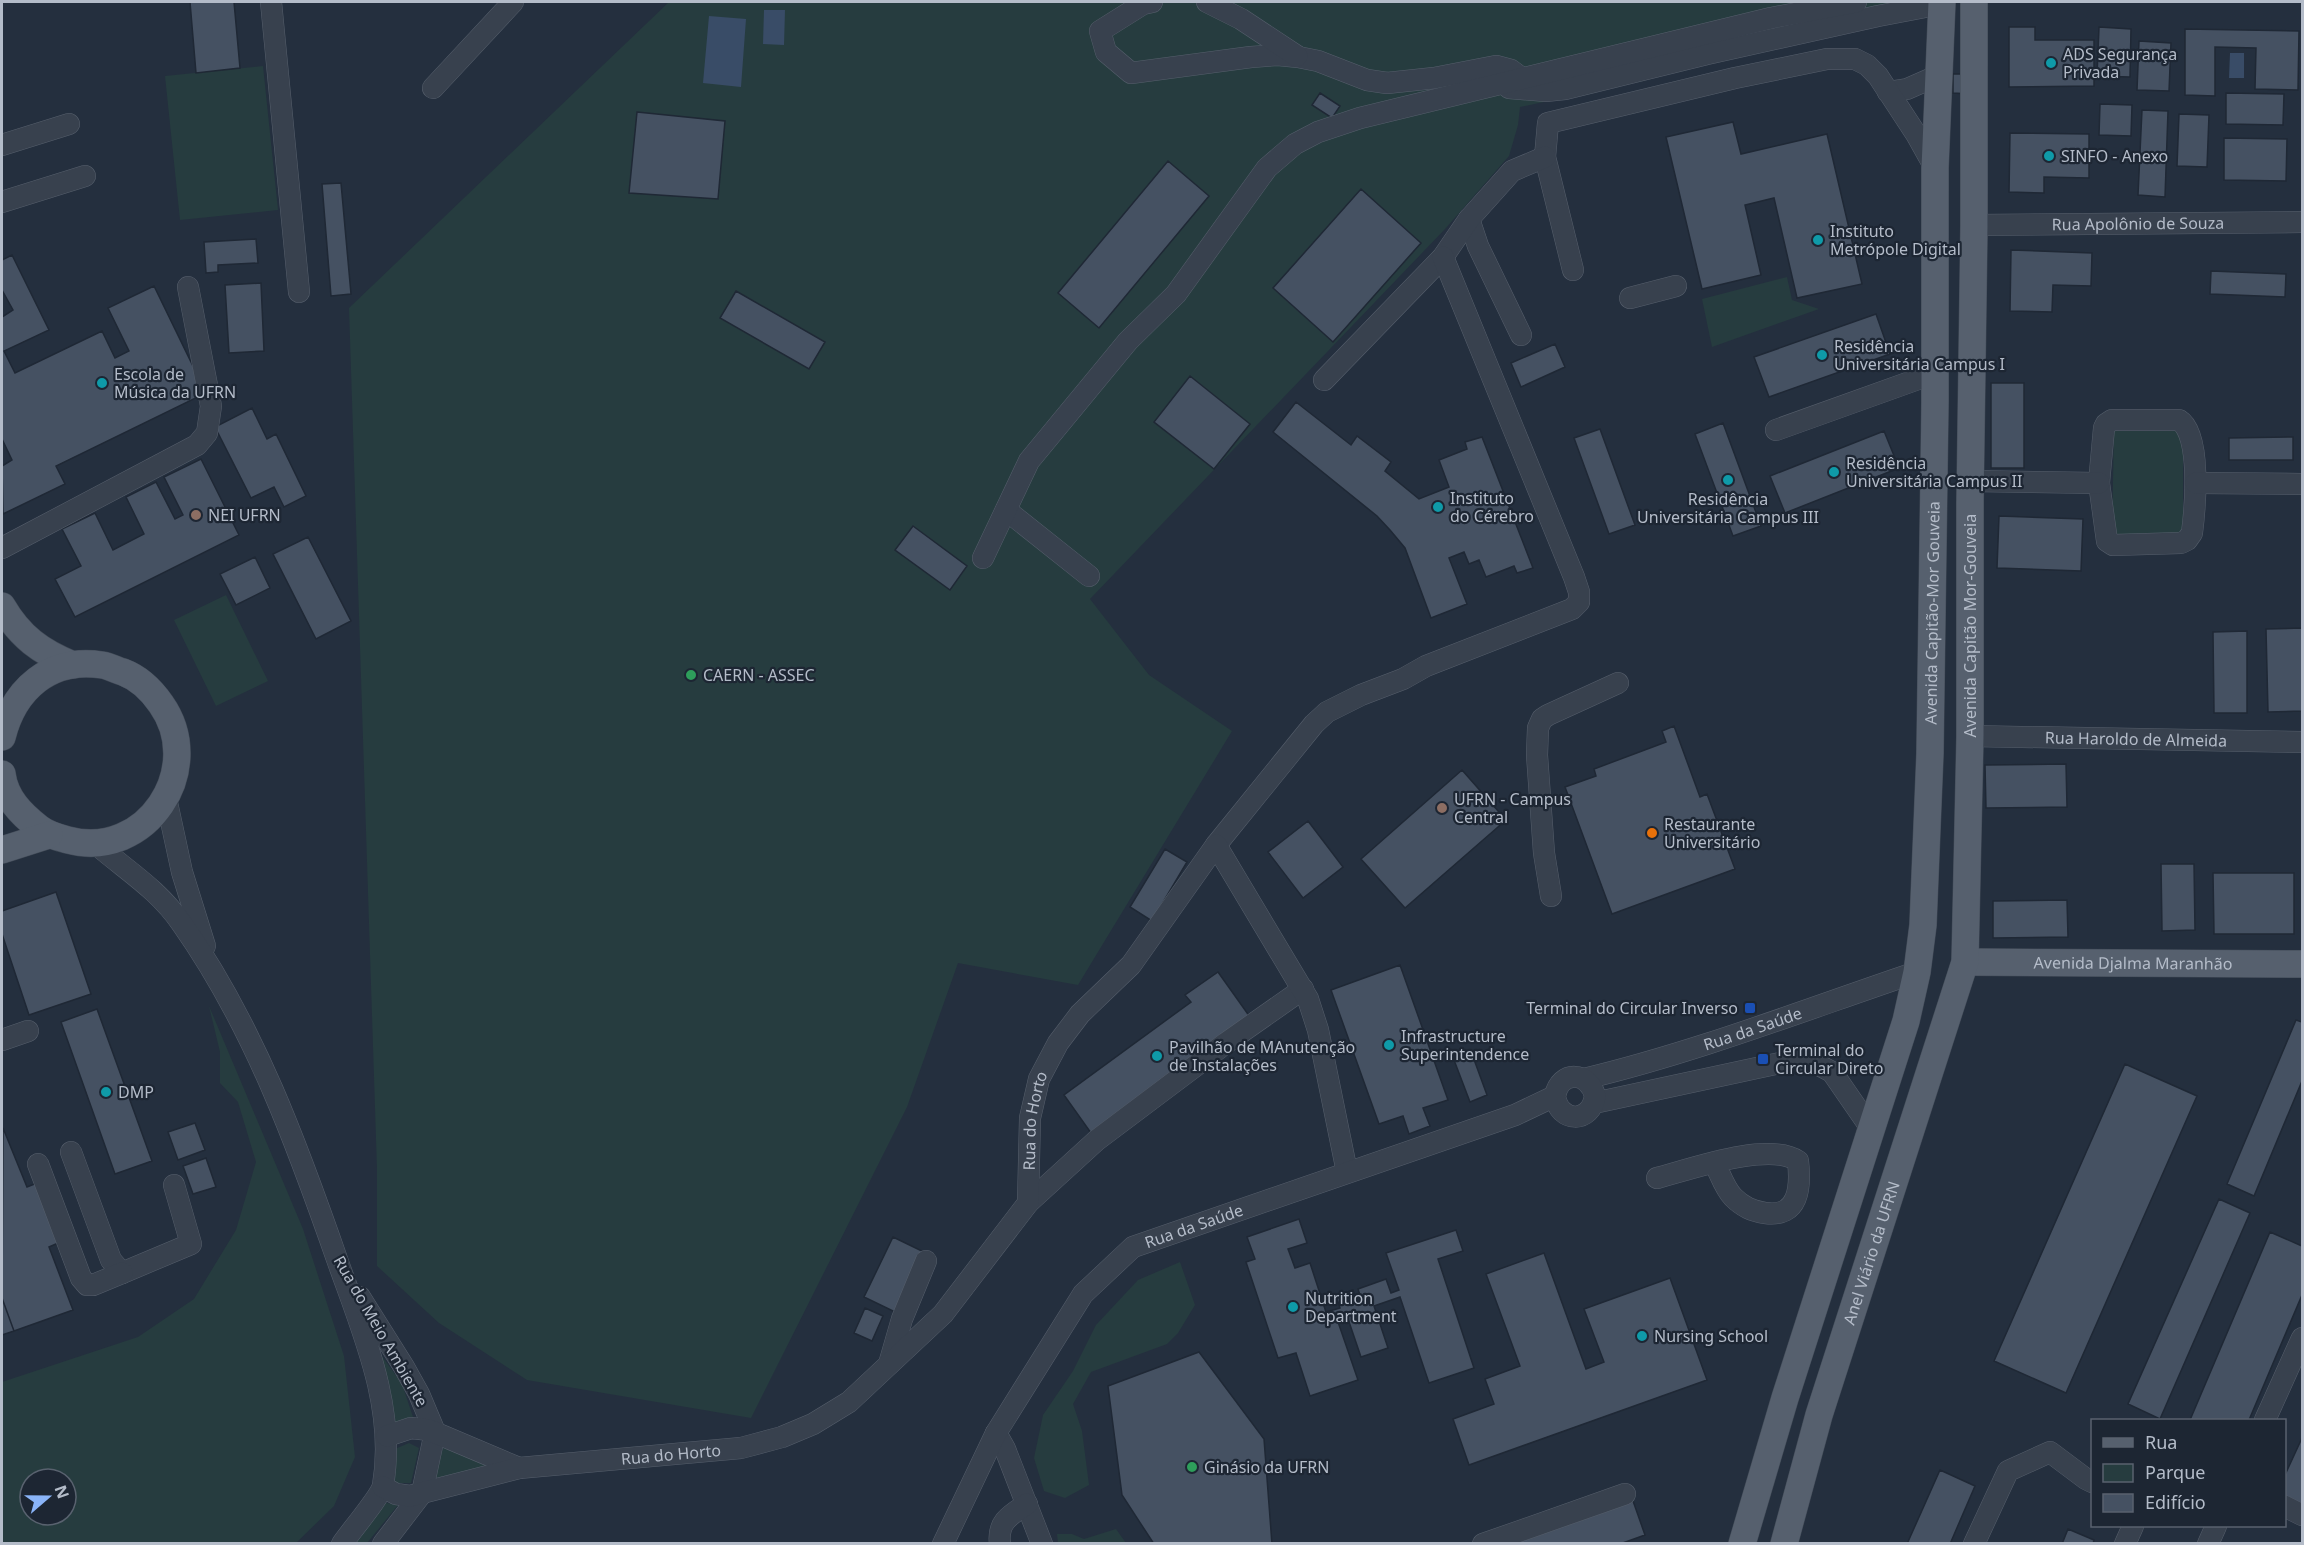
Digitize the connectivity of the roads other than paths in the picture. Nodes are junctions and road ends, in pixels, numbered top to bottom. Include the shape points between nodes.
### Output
1 (271, 2) edge
2 (513, 2) edge
3 (1152, 2) edge
4 (1207, 2) edge
5 (1856, 2) edge
6 (1974, 2) edge
7 (1941, 3) edge
8 (1298, 57) junction
9 (1939, 75) junction
10 (1524, 84) junction
11 (433, 88) dead end
12 (1888, 92) junction
13 (69, 124) dead end
14 (2, 145) edge
15 (1545, 157) junction
16 (1935, 168) junction
17 (85, 176) dead end
18 (2, 202) edge
19 (1469, 219) junction
20 (2302, 222) edge
21 (1974, 225) junction
22 (1443, 257) junction
23 (1573, 270) dead end
24 (1676, 286) dead end
25 (188, 287) dead end
26 (298, 292) dead end
27 (1630, 298) dead end
28 (1521, 335) dead end
29 (1935, 373) junction
30 (1324, 380) dead end
31 (1776, 430) dead end
32 (1970, 481) junction
33 (2099, 483) junction
34 (2196, 483) junction
35 (2302, 484) edge
36 (1006, 510) junction
37 (2, 548) edge
38 (982, 558) dead end
39 (1089, 576) dead end
40 (2, 606) edge
41 (73, 665) junction
42 (1617, 683) dead end
43 (4, 721) edge
44 (1970, 736) junction
45 (2302, 742) edge
46 (2, 774) edge
47 (166, 798) junction
48 (49, 835) junction
49 (96, 844) junction
50 (1216, 845) junction
51 (2, 850) edge
52 (1551, 896) dead end
53 (1965, 962) junction
54 (2302, 964) edge
55 (212, 967) junction
56 (1917, 972) junction
57 (1303, 989) junction
58 (28, 1030) dead end
59 (2, 1040) edge
60 (1584, 1079) junction
61 (1555, 1096) junction
62 (1594, 1103) junction
63 (1872, 1130) junction
64 (71, 1152) dead end
65 (38, 1164) dead end
66 (1715, 1164) dead end
67 (1347, 1172) junction
68 (1657, 1178) dead end
69 (174, 1185) dead end
70 (1028, 1203) junction
71 (333, 1246) junction
72 (926, 1261) dead end
73 (122, 1273) junction
74 (2302, 1338) edge
75 (889, 1365) junction
76 (2265, 1419) edge
77 (435, 1432) junction
78 (996, 1433) junction
79 (387, 1436) junction
80 (519, 1468) junction
81 (2091, 1481) edge
82 (383, 1487) junction
83 (422, 1493) junction
84 (1625, 1494) dead end
85 (1026, 1504) junction
86 (2286, 1507) edge
87 (2302, 1515) edge
88 (2133, 1527) edge
89 (2216, 1527) edge
90 (342, 1544) edge
91 (383, 1544) edge
92 (943, 1544) edge
93 (1000, 1544) edge
94 (1042, 1544) edge
95 (1484, 1544) edge
96 (1743, 1544) edge
97 (1784, 1544) edge
98 (1974, 1544) edge
99 (2125, 1544) edge
100 (2208, 1544) edge

1 - 26 street
2 - 11 street
3 - 8 street via 1100,32 1106,52 1131,73 1251,57
4 - 8 street via 1241,19
5 - 10 street via 1771,18
6 - 21 main road, Avenida Capitão Mor-Gouveia
7 - 9 main road, Avenida Capitão-Mor Gouveia
7 - 10 street via 1565,89 1545,91
8 - 10 street via 1387,83 1496,66 1511,70
9 - 12 street via 1907,89
9 - 16 main road, Avenida Capitão-Mor Gouveia
10 - 36 street via 1494,87 1360,118 1318,132 1281,154 1176,294 1128,341 1029,461
12 - 15 street via 1863,62 1827,59 1548,123
12 - 16 street
13 - 14 street
15 - 19 street via 1512,171
15 - 23 street
16 - 29 main road, Avenida Capitão-Mor Gouveia
17 - 18 street
19 - 22 street
19 - 28 street
20 - 21 street, Rua Apolônio de Souza
21 - 32 main road, Avenida Capitão Mor-Gouveia
22 - 30 street
22 - 50 street, Rua do Horto via 1574,577 1579,602 1572,609 1426,666 1327,712
24 - 27 street
25 - 37 street via 211,406 207,433 197,445
29 - 31 street
29 - 56 main road, Avenida Capitão-Mor Gouveia via 1930,753
32 - 33 street
32 - 44 main road, Avenida Capitão Mor-Gouveia
33 - 34 street via 2106,539 2113,545 2187,540 2192,533
33 - 34 street via 2106,424 2112,420 2179,420 2191,438
34 - 35 street
36 - 38 street
36 - 39 street
40 - 41 main road via 37,648
41 - 43 main road via 34,682 18,697
41 - 47 main road via 102,665 129,674 152,691 168,715 176,742 176,771
42 - 52 street via 1548,715 1538,728 1541,820
44 - 45 street, Rua Haroldo de Almeida
44 - 53 main road, Avenida Capitão Mor-Gouveia
46 - 48 main road via 3,784 21,814
47 - 49 main road via 156,813 135,830
47 - 55 street, Rua do Meio Ambiente via 187,890
48 - 49 main road
48 - 51 main road
49 - 55 street, Rua do Meio Ambiente via 155,891
50 - 57 street
50 - 70 street, Rua do Horto via 1131,965 1080,1014 1058,1042 1038,1079 1030,1118
53 - 54 main road, Avenida Djalma Maranhão
53 - 97 main road, Anel Viário da UFRN via 1819,1415
55 - 71 street, Rua do Meio Ambiente via 274,1094
56 - 60 street, Rua da Saúde
56 - 63 main road
57 - 67 street via 1318,1030
57 - 70 street via 1097,1140
58 - 59 street
60 - 61 street, Rua da Saúde via 1567,1078 1560,1083
60 - 62 street via 1593,1089
61 - 62 street via 1558,1108 1568,1116 1582,1115
61 - 67 street, Rua da Saúde via 1515,1115
62 - 63 street via 1799,1059 1832,1071
63 - 96 main road via 1789,1386
64 - 73 street via 111,1260
65 - 73 street via 81,1278 87,1285 93,1285
66 - 68 street
67 - 78 street, Rua da Saúde via 1133,1247 1083,1294
69 - 73 street via 191,1244
70 - 75 street, Rua do Horto via 943,1314
71 - 77 street, Rua do Meio Ambiente via 419,1394
71 - 79 street, Rua do Meio Ambiente via 374,1366
72 - 75 street via 902,1319
74 - 76 street
75 - 80 street, Rua do Horto via 849,1402 782,1437 741,1448
77 - 79 street, Rua do Horto via 411,1428
77 - 80 street, Rua do Horto
77 - 83 street
78 - 85 street
78 - 92 street, Rua da Saúde
79 - 82 street, Rua do Meio Ambiente
80 - 83 street, Rua do Horto
81 - 98 street via 2050,1452 2008,1470
82 - 83 street, Rua do Horto via 403,1496
82 - 90 street
83 - 91 street
84 - 95 street
85 - 93 street via 1008,1516 999,1532
85 - 94 street
86 - 87 street
88 - 99 street
89 - 100 street

